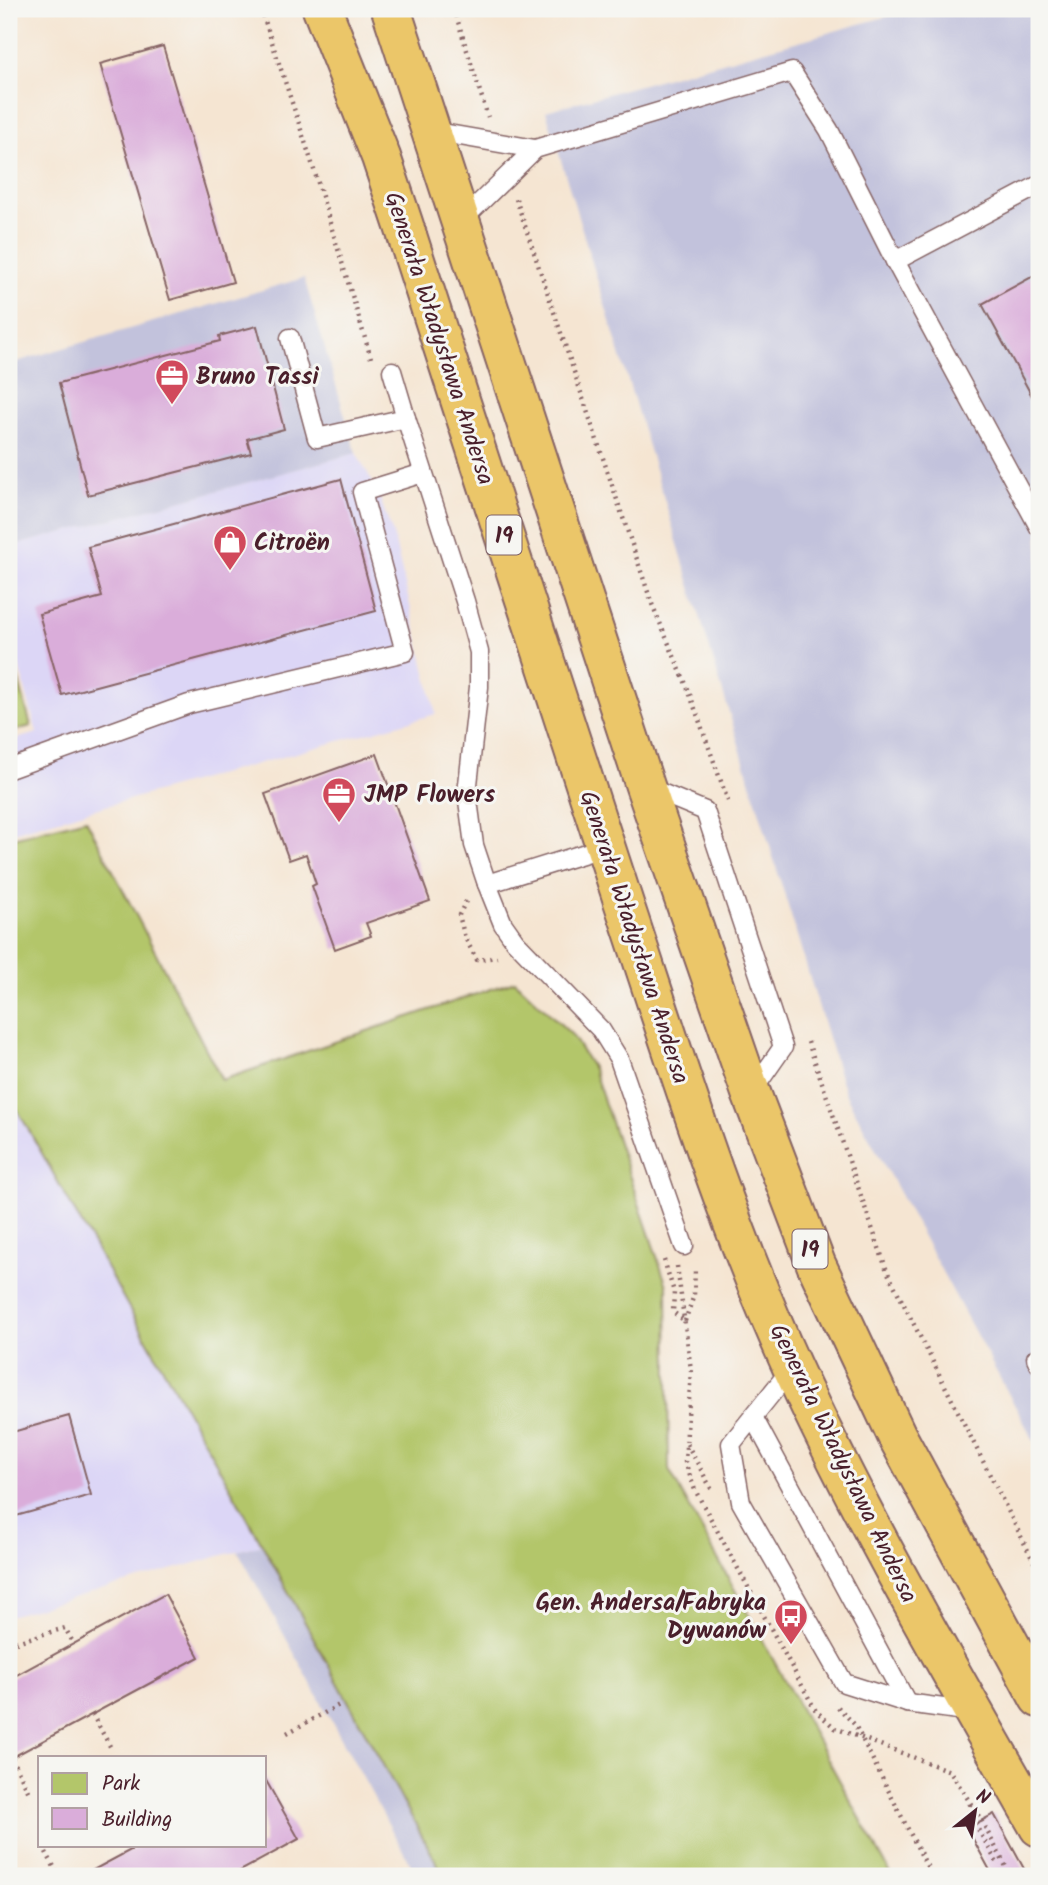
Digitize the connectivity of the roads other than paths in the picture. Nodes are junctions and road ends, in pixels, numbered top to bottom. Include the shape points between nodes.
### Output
1 (322, 9) edge
2 (391, 9) edge
3 (430, 131) junction
4 (535, 149) junction
5 (1039, 185) edge
6 (460, 222) junction
7 (895, 261) junction
8 (290, 338) dead end
9 (392, 371) dead end
10 (406, 418) junction
11 (424, 473) junction
12 (1039, 527) edge
13 (9, 769) edge
14 (605, 847) junction
15 (487, 884) junction
16 (684, 1246) road end
17 (1039, 1357) edge
18 (1039, 1364) edge
19 (792, 1367) junction
20 (753, 1417) junction
21 (1037, 1691) edge
22 (907, 1703) junction
23 (974, 1712) junction
24 (1039, 1827) edge

1 - 14 highway, Generała Władysława Andersa / 19 via 399,209
2 - 3 highway, 19
3 - 4 lane
3 - 6 highway, 19
4 - 6 lane
4 - 7 lane via 792,72 829,130
5 - 7 lane
6 - 21 highway, 19 via 645,786 751,1093 816,1264 897,1436
7 - 12 lane
8 - 10 lane via 317,439
9 - 10 lane
10 - 11 lane
11 - 13 lane via 362,492 405,652 189,704
11 - 15 lane via 479,652 467,793 474,845
14 - 15 lane
14 - 19 highway, Generała Władysława Andersa / 19 via 736,1233
15 - 16 lane via 515,941 611,1044
17 - 18 lane
19 - 20 lane
19 - 23 highway, Generała Władysława Andersa / 19 via 888,1560
20 - 22 lane
20 - 22 lane via 731,1444 741,1502 844,1683
22 - 23 lane
23 - 24 highway, Generała Władysława Andersa / 19

